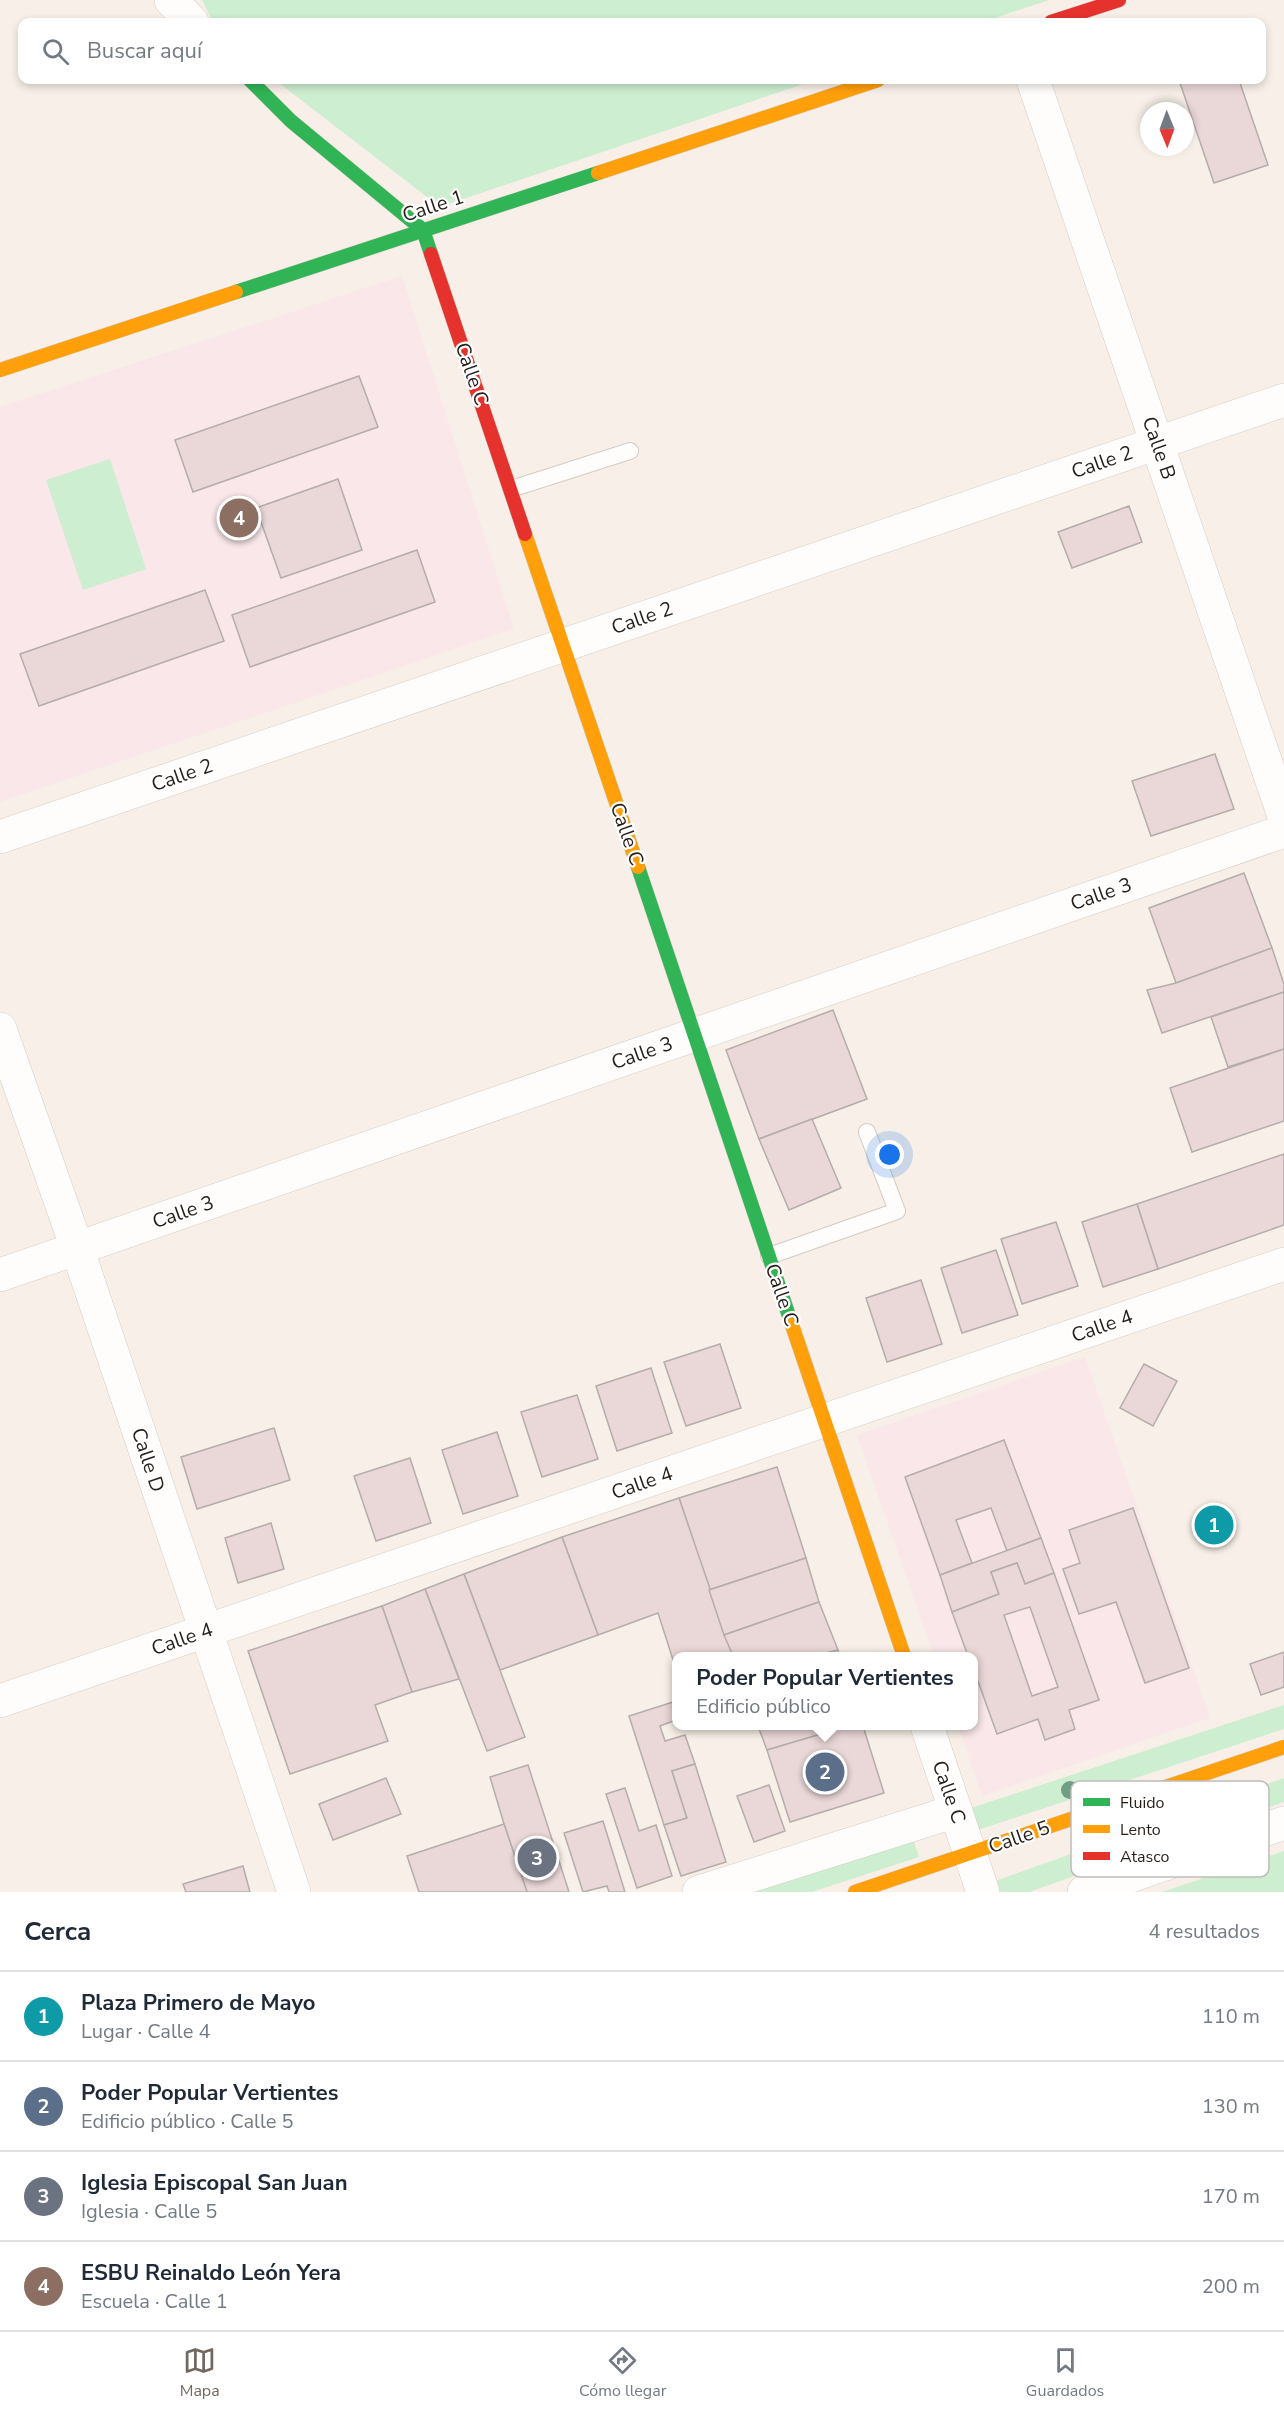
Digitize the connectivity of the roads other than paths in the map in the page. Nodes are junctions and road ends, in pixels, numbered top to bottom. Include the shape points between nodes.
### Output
1 (171, 0) edge
2 (1119, 0) edge
3 (188, 18) edge
4 (1063, 18) edge
5 (254, 84) edge
6 (866, 84) edge
7 (1034, 84) edge
8 (423, 230) junction
9 (0, 370) edge
10 (1284, 400) edge
11 (1157, 443) junction
12 (630, 451) dead end
13 (511, 489) junction
14 (563, 645) junction
15 (1284, 816) edge
16 (1284, 831) edge
17 (0, 837) edge
18 (0, 1029) edge
19 (694, 1035) junction
20 (867, 1132) dead end
21 (77, 1248) junction
22 (769, 1256) junction
23 (1284, 1264) edge
24 (0, 1275) edge
25 (824, 1421) junction
26 (205, 1632) junction
27 (903, 1652) edge
28 (0, 1701) edge
29 (929, 1730) edge
30 (1284, 1747) edge
31 (1183, 1781) edge
32 (956, 1811) junction
33 (1071, 1819) edge
34 (1284, 1823) edge
35 (1269, 1828) edge
36 (970, 1853) junction
37 (1127, 1877) edge
38 (294, 1892) edge
39 (699, 1892) edge
40 (855, 1892) edge
41 (983, 1892) edge
42 (1084, 1892) edge

1 - 3 street
2 - 4 street
5 - 8 street via 291,121
6 - 8 street, Calle 1
7 - 11 street, Calle B
8 - 9 street, Calle 1
8 - 13 street, Calle C
10 - 11 street, Calle 2
11 - 14 street, Calle 2
11 - 15 street, Calle B
12 - 13 lane
13 - 14 street, Calle C
14 - 17 street, Calle 2
14 - 19 street, Calle C
16 - 19 street, Calle 3
18 - 21 street, Calle D
19 - 21 street, Calle 3
19 - 22 street, Calle C
20 - 22 lane via 897,1211
21 - 24 street, Calle 3
21 - 26 street, Calle D
22 - 25 street, Calle C
23 - 25 street, Calle 4
25 - 26 street, Calle 4
25 - 27 street, Calle C
26 - 28 street, Calle 4
26 - 38 street, Calle D
29 - 32 street, Calle C
30 - 31 street, Calle 5
32 - 36 street, Calle C
32 - 39 street
33 - 36 street, Calle 5
34 - 35 street
36 - 40 street, Calle 5
36 - 41 street, Calle C
37 - 42 street

